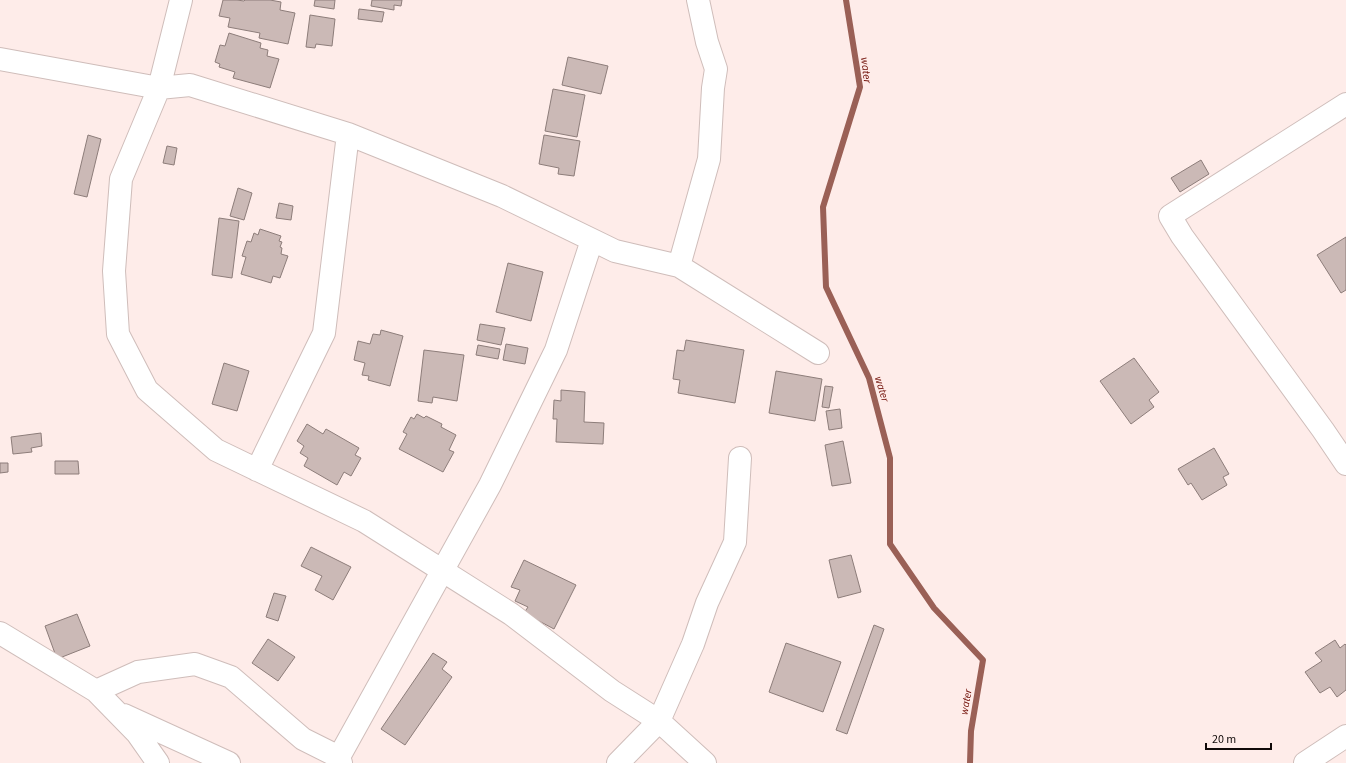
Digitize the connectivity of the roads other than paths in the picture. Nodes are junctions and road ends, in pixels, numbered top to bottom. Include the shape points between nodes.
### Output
1 (181, 0) edge
2 (698, 0) edge
3 (0, 60) edge
4 (159, 88) junction
5 (1346, 104) edge
6 (348, 134) junction
7 (592, 240) junction
8 (679, 266) junction
9 (818, 353) dead end
10 (740, 458) dead end
11 (1346, 464) edge
12 (257, 470) junction
13 (442, 570) junction
14 (0, 633) edge
15 (96, 691) junction
16 (116, 711) junction
17 (659, 721) junction
18 (1346, 736) edge
19 (340, 760) edge
20 (158, 763) edge
21 (229, 763) edge
22 (618, 763) edge
23 (705, 763) edge
24 (1306, 763) edge

1 - 4 street
2 - 8 street via 716,69 709,159
3 - 4 street
4 - 6 street via 190,85
4 - 12 street via 122,179 114,271 118,334 147,390 216,450
5 - 11 street via 1170,216
6 - 7 street via 502,196
6 - 12 street via 324,333
7 - 8 street via 615,251
7 - 13 street via 556,350 490,485
8 - 9 street
10 - 17 street via 735,542
12 - 13 street via 364,521
13 - 17 street via 511,614 612,691
13 - 19 street
14 - 15 street
15 - 16 street
15 - 19 street via 138,672 195,664 231,677 304,739
16 - 20 street via 137,733
16 - 21 street
17 - 22 street
17 - 23 street
18 - 24 street

